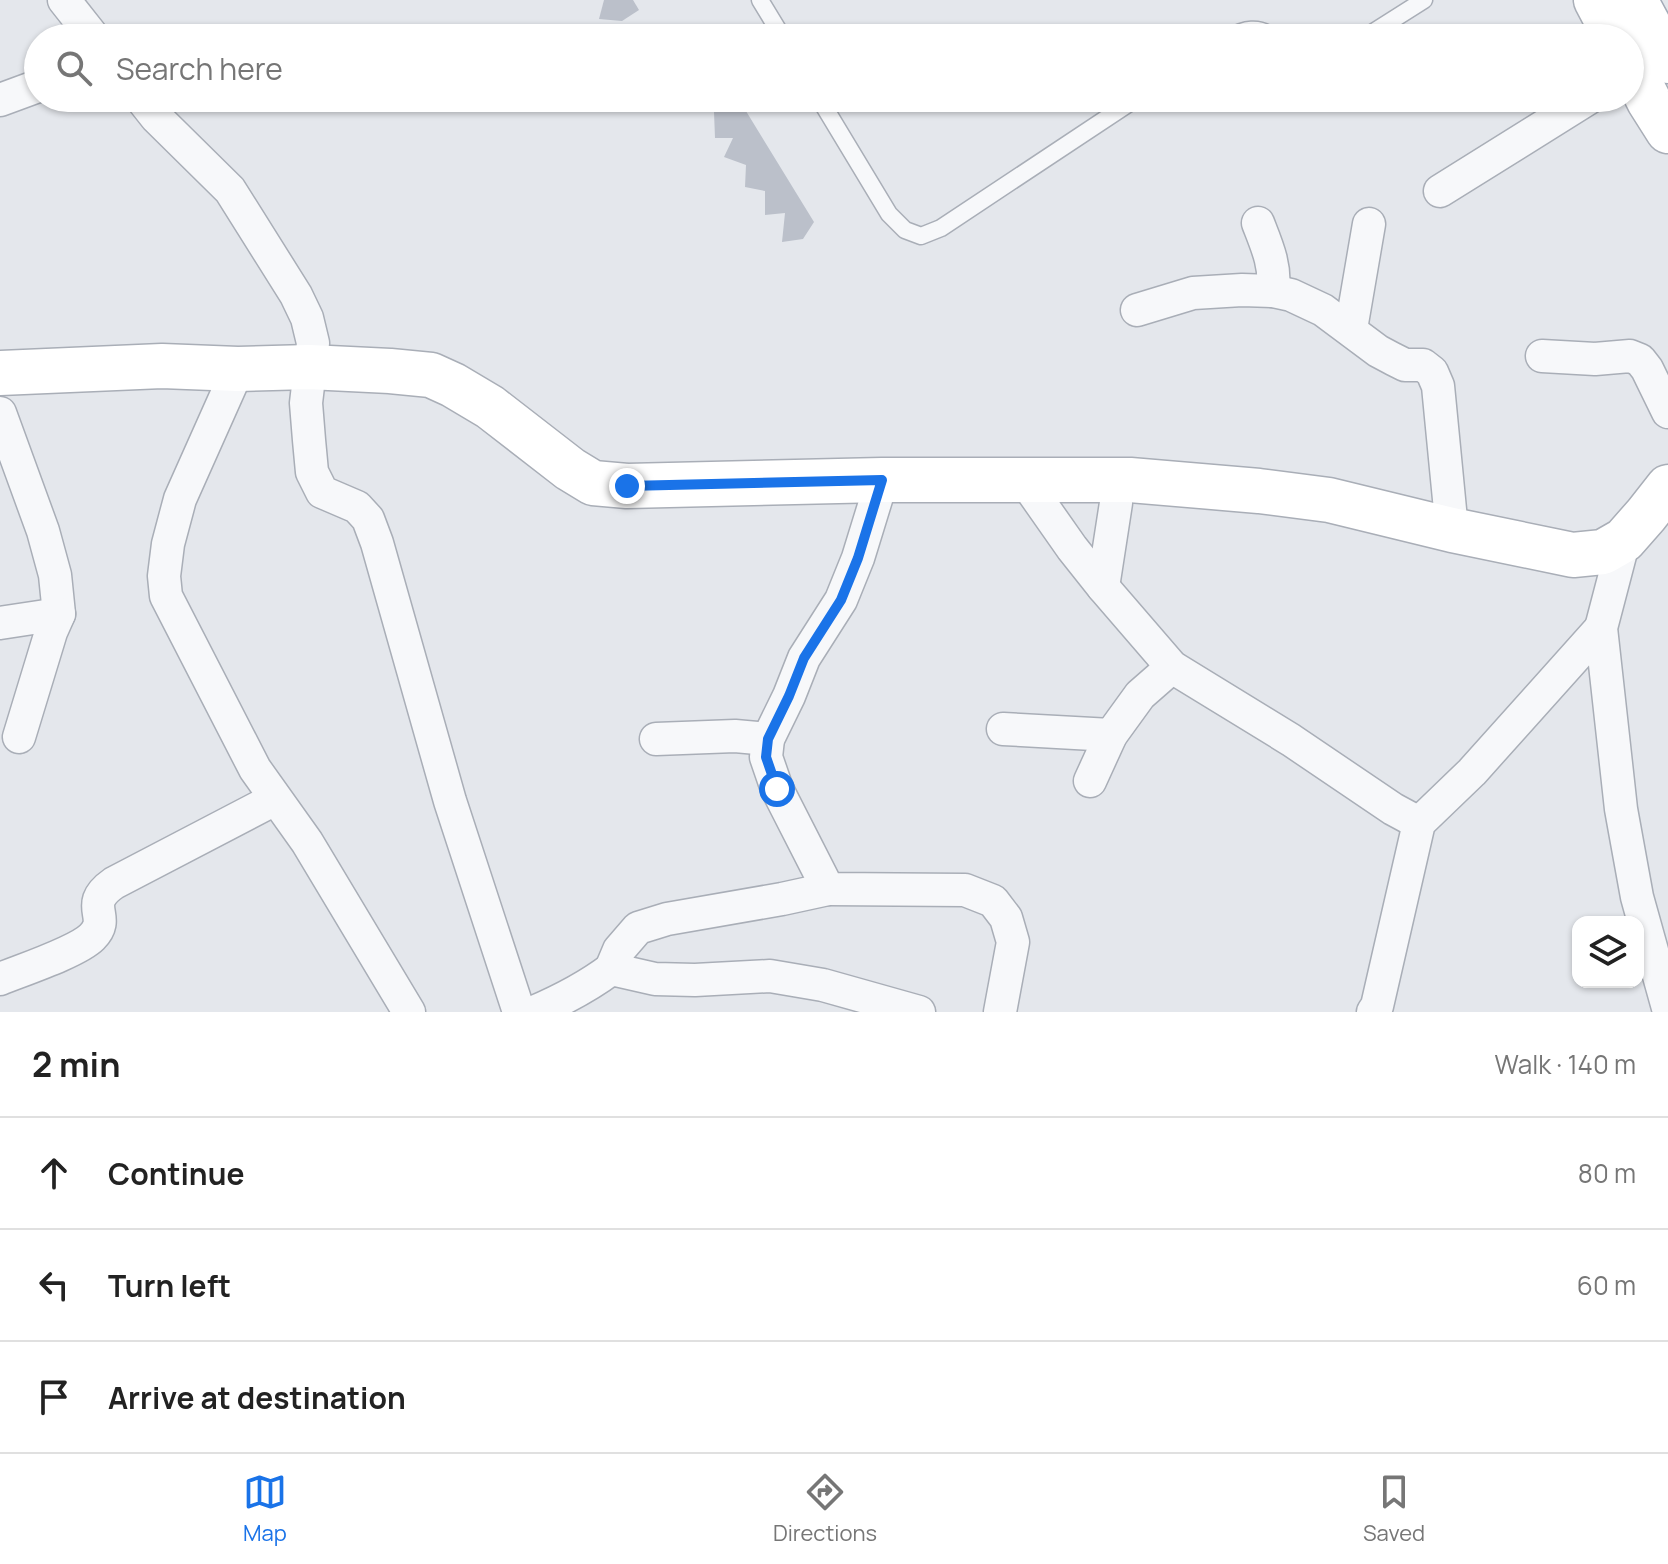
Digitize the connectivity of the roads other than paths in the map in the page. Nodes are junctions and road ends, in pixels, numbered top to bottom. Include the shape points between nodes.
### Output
1 (64, 0) edge
2 (760, 0) edge
3 (1424, 0) edge
4 (1596, 0) edge
5 (1635, 0) edge
6 (83, 24) edge
7 (775, 24) edge
8 (1386, 24) edge
9 (1612, 24) edge
10 (1635, 24) edge
11 (1644, 86) edge
12 (24, 91) edge
13 (0, 100) edge
14 (152, 112) edge
15 (827, 112) edge
16 (1116, 112) edge
17 (1567, 112) edge
18 (1668, 131) edge
19 (1440, 191) dead end
20 (1258, 223) dead end
21 (1369, 224) dead end
22 (1273, 291) junction
23 (1137, 310) dead end
24 (1351, 329) junction
25 (1542, 356) dead end
26 (309, 367) junction
27 (238, 369) junction
28 (0, 373) edge
29 (1668, 412) edge
30 (0, 413) edge
31 (882, 480) junction
32 (1025, 481) junction
33 (1668, 487) edge
34 (1116, 503) dead end
35 (1452, 530) junction
36 (1624, 540) junction
37 (1103, 587) junction
38 (59, 614) junction
39 (0, 623) edge
40 (1601, 628) junction
41 (1172, 667) junction
42 (1003, 729) dead end
43 (1111, 735) junction
44 (19, 737) dead end
45 (656, 739) dead end
46 (768, 739) junction
47 (1090, 781) dead end
48 (275, 799) junction
49 (1419, 823) junction
50 (828, 889) junction
51 (611, 969) junction
52 (0, 979) edge
53 (1668, 1008) edge
54 (409, 1012) edge
55 (519, 1012) edge
56 (534, 1012) edge
57 (919, 1012) edge
58 (1000, 1012) edge
59 (1373, 1012) edge

1 - 6 street
2 - 7 lane
3 - 8 lane
4 - 9 street
5 - 10 street
11 - 18 street
12 - 13 street
14 - 26 street via 230,190 288,282 307,318 313,343
15 - 16 lane via 889,214 905,230 921,236
17 - 19 street
20 - 22 street via 1273,265
21 - 24 street
22 - 23 street via 1193,293
22 - 24 street via 1323,310
24 - 35 street via 1393,359 1432,372 1438,386
25 - 29 street via 1640,360
26 - 27 street
26 - 31 street via 431,375 490,407 593,483
26 - 55 street via 306,403 312,472 322,492 357,507 368,519 450,801
27 - 28 street via 162,366
27 - 48 street via 180,499 164,576 166,596
30 - 38 street via 47,545
31 - 32 street
31 - 46 street via 841,600 804,658
32 - 35 street via 1130,480 1259,491 1329,500
32 - 37 street
33 - 36 street
34 - 37 street
35 - 36 street via 1573,555 1603,552
36 - 40 street
37 - 41 street
38 - 39 street
38 - 44 street
40 - 49 street
40 - 53 street via 1621,809 1637,897
41 - 43 street via 1140,695
41 - 49 street
42 - 43 street
43 - 47 street
45 - 46 street
46 - 50 street via 766,757 777,789
48 - 52 street via 114,883 97,902 101,922 93,936 75,949
48 - 54 street via 307,842
49 - 59 street
50 - 51 street via 638,928
50 - 58 street via 965,890 993,901 1006,918 1013,942
51 - 56 street
51 - 57 street via 655,979 770,976

